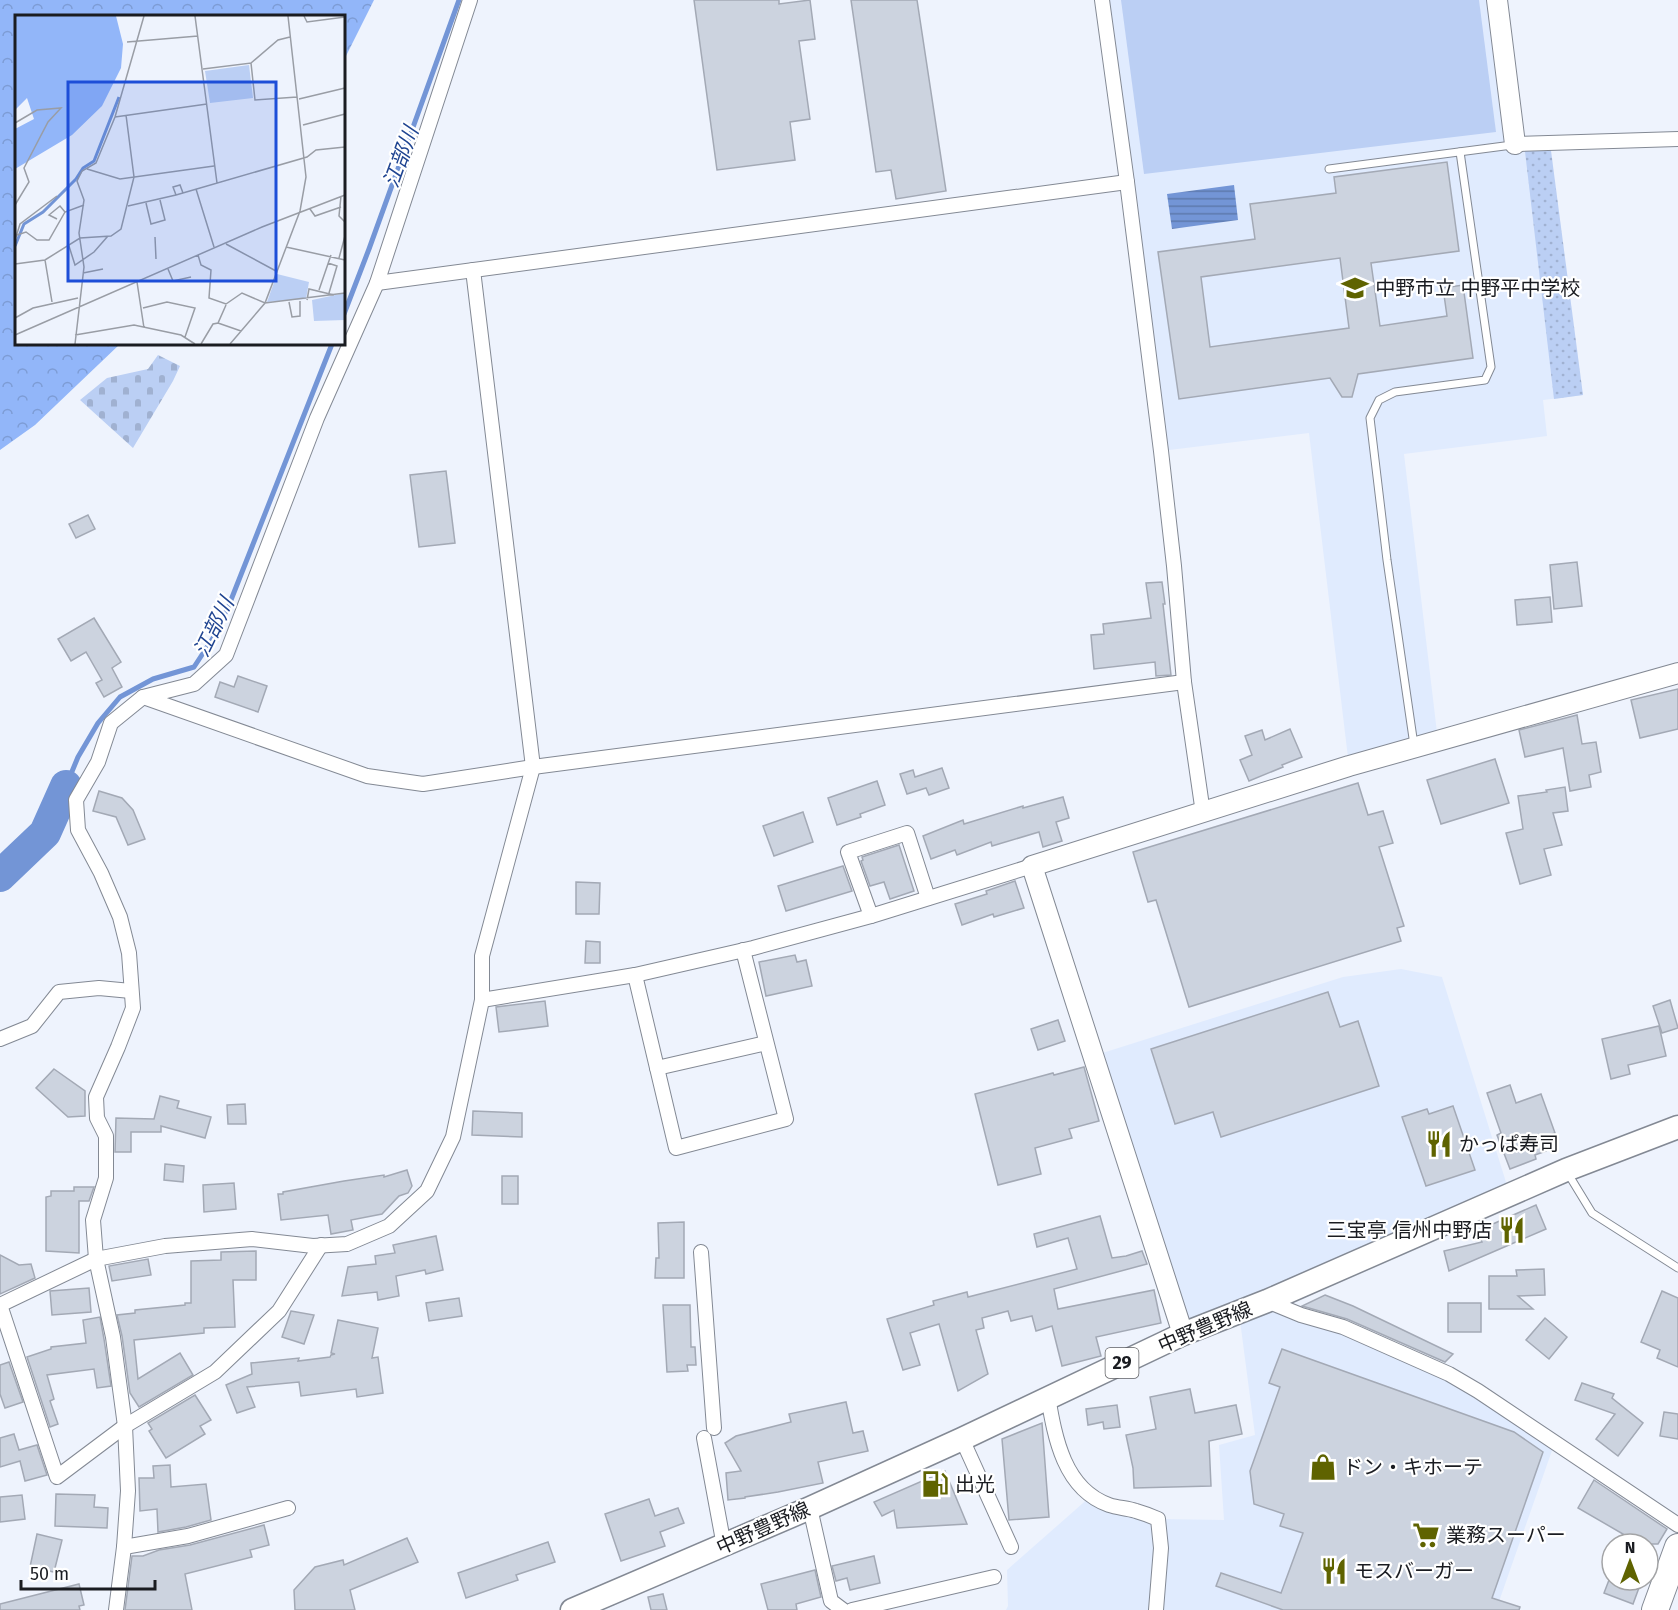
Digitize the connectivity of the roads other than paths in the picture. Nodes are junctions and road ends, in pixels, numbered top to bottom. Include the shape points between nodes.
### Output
1 (470, 0) edge
2 (1102, 0) edge
3 (1497, 0) edge
4 (1678, 139) edge
5 (1515, 144) junction
6 (1460, 152) junction
7 (1329, 169) dead end
8 (1127, 182) junction
9 (473, 270) junction
10 (377, 283) junction
11 (1678, 673) edge
12 (1184, 682) junction
13 (142, 697) junction
14 (1415, 748) junction
15 (533, 767) junction
16 (1203, 813) junction
17 (1032, 866) junction
18 (928, 898) junction
19 (871, 916) junction
20 (742, 950) junction
21 (635, 975) junction
22 (131, 991) junction
23 (483, 1000) junction
24 (0, 1039) edge
25 (766, 1043) junction
26 (657, 1068) junction
27 (1678, 1127) edge
28 (1566, 1170) junction
29 (321, 1245) junction
30 (701, 1252) dead end
31 (96, 1258) junction
32 (1678, 1268) edge
33 (1267, 1301) junction
34 (0, 1305) edge
35 (1183, 1335) junction
36 (1048, 1397) junction
37 (125, 1426) junction
38 (962, 1438) junction
39 (288, 1508) dead end
40 (810, 1508) junction
41 (1678, 1525) edge
42 (724, 1546) junction
43 (124, 1547) junction
44 (1011, 1547) dead end
45 (1678, 1547) edge
46 (993, 1577) dead end
47 (116, 1610) edge
48 (572, 1610) edge
49 (843, 1610) edge
50 (852, 1610) edge
51 (1156, 1610) edge
52 (1655, 1610) edge

1 - 10 street
2 - 8 street
3 - 5 street
4 - 5 street
5 - 6 lane
6 - 7 lane
6 - 14 lane via 1491,367 1485,380 1395,392 1379,400 1370,418
8 - 9 street
8 - 12 street via 1174,566
9 - 10 street
9 - 15 street
10 - 13 street via 317,418 226,656 194,684
11 - 14 street
12 - 15 street
12 - 16 street
13 - 15 street via 367,776 423,784
13 - 22 street via 111,723 98,762 76,800 78,830 120,917 129,952
14 - 16 street
15 - 23 street via 483,956
16 - 17 street
17 - 18 street
17 - 35 street
18 - 19 street
18 - 19 street via 907,833 848,852
19 - 20 street
20 - 21 street
20 - 25 street
21 - 23 street
21 - 26 street
22 - 24 street via 99,988 59,992 32,1026
22 - 31 street via 133,1008 96,1096 97,1118 106,1136 106,1178 93,1220
23 - 29 street via 453,1137 427,1191 389,1226 347,1244
25 - 26 street
25 - 26 street via 786,1119 676,1148
27 - 28 main road, 中野豊野線 / 29
28 - 32 lane via 1592,1213
28 - 33 main road, 中野豊野線 / 29
29 - 31 street via 252,1239 165,1246
29 - 37 street via 279,1311 215,1372
30 - 42 street via 709,1433
31 - 34 street
31 - 37 street
33 - 35 main road, 中野豊野線 / 29
33 - 41 street via 1343,1327 1449,1374
34 - 37 street via 57,1477
35 - 36 main road, 中野豊野線 / 29
36 - 38 main road, 中野豊野線 / 29
36 - 51 street via 1060,1452 1072,1476 1091,1497 1158,1519 1161,1548
37 - 43 street via 128,1491
38 - 40 main road, 中野豊野線 / 29
38 - 44 street
39 - 43 street via 188,1536
40 - 42 main road, 中野豊野線 / 29
40 - 49 street via 831,1601
42 - 48 main road, 中野豊野線 / 29
43 - 47 street
45 - 52 highway
46 - 50 street

